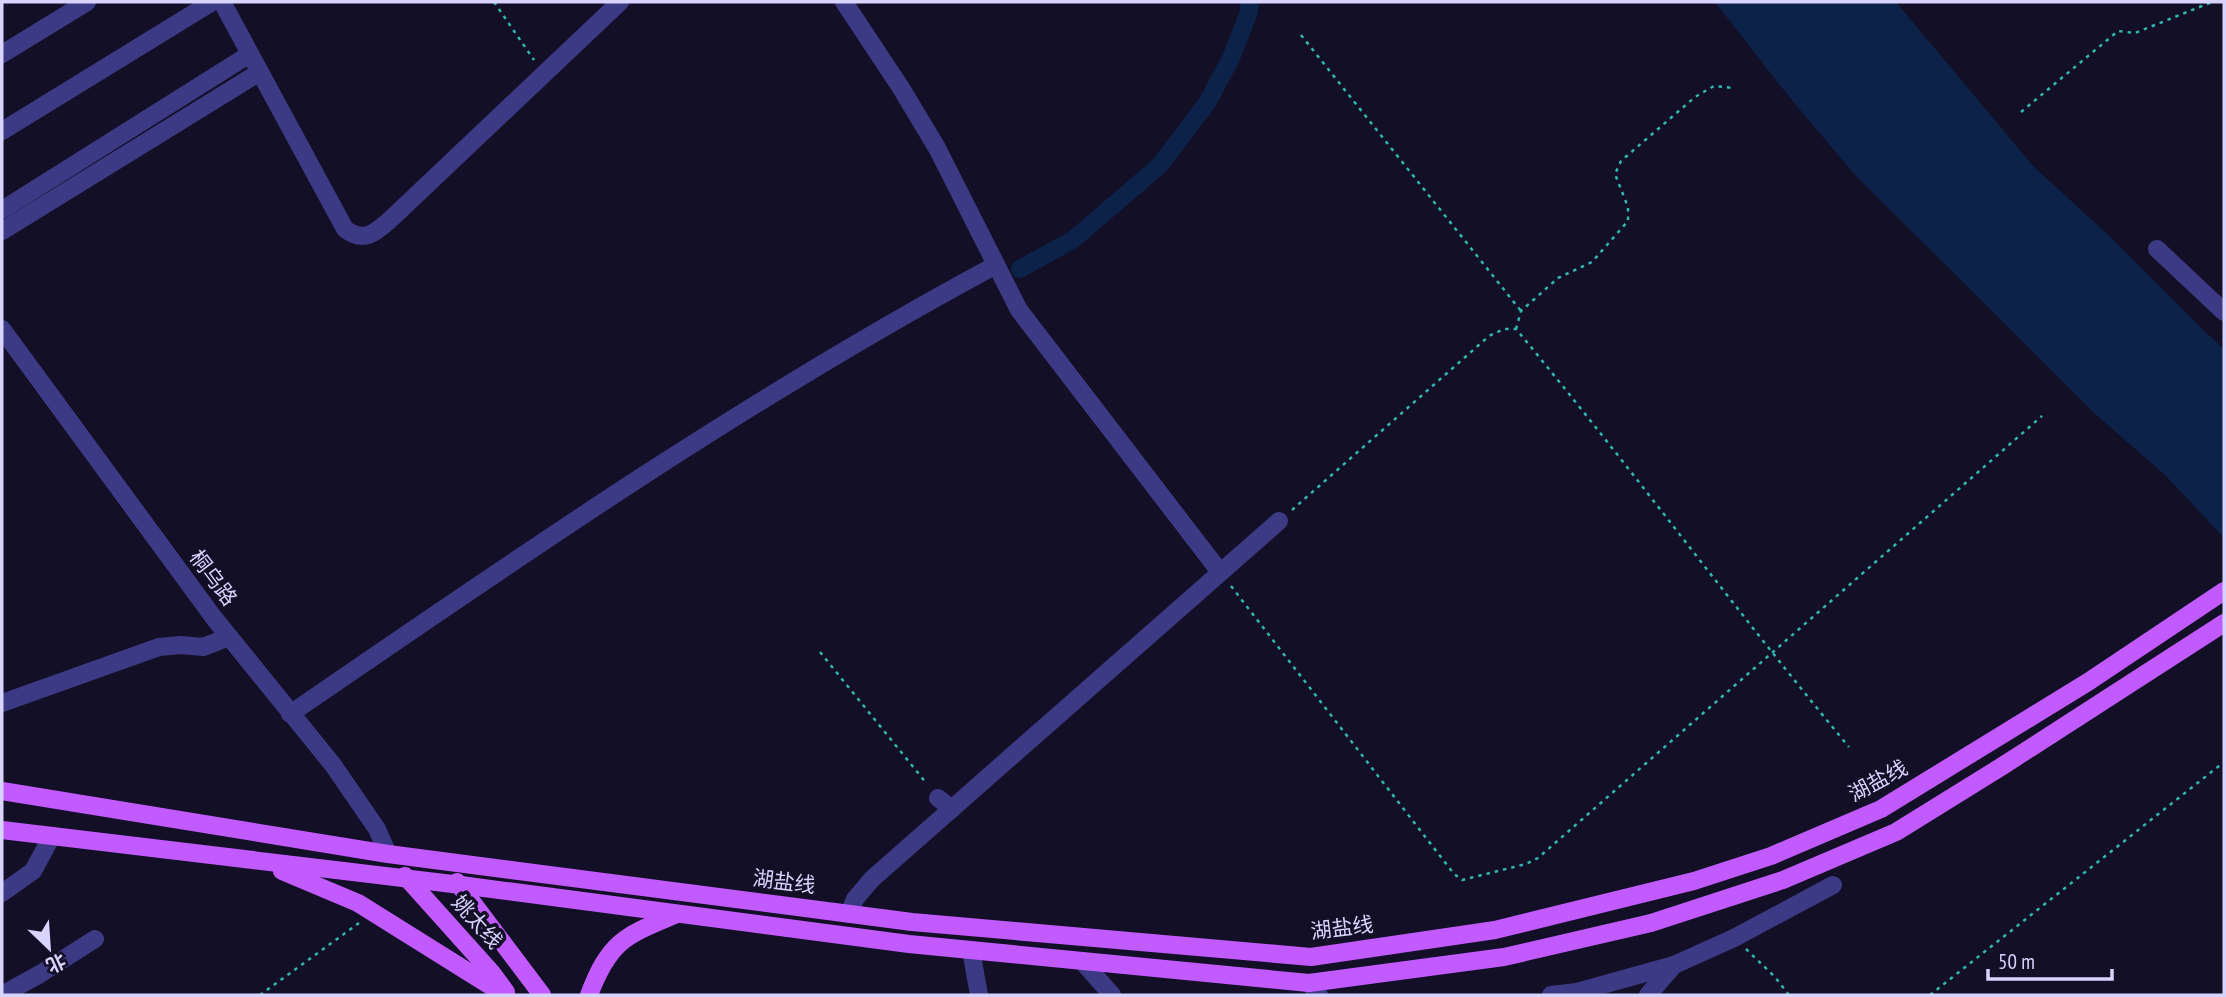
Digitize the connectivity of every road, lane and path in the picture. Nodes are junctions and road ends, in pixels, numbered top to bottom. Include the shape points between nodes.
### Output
1 (87, 2) edge
2 (212, 2) edge
3 (222, 2) edge
4 (494, 2) edge
5 (620, 2) edge
6 (844, 2) edge
7 (2212, 2) edge
8 (1301, 35) dead end
9 (2, 54) edge
10 (250, 54) junction
11 (260, 72) junction
12 (545, 73) junction
13 (1732, 88) dead end
14 (2021, 112) dead end
15 (2, 131) edge
16 (2, 210) edge
17 (2, 231) edge
18 (2157, 249) dead end
19 (996, 265) junction
20 (1521, 311) junction
21 (2224, 312) edge
22 (2, 329) edge
23 (1516, 329) junction
24 (2042, 416) dead end
25 (1279, 521) joint
26 (1220, 572) junction
27 (2224, 591) edge
28 (2224, 623) edge
29 (229, 637) junction
30 (820, 652) dead end
31 (1772, 653) junction
32 (2, 702) edge
33 (290, 714) junction
34 (1849, 747) dead end
35 (2224, 762) edge
36 (2, 791) edge
37 (945, 803) junction
38 (2, 830) edge
39 (52, 836) junction
40 (388, 854) junction
41 (430, 860) junction
42 (263, 863) junction
43 (408, 881) junction
44 (1833, 885) dead end
45 (461, 886) junction
46 (2, 893) edge
47 (372, 912) junction
48 (677, 914) junction
49 (849, 914) junction
50 (1734, 937) junction
51 (95, 939) dead end
52 (971, 950) junction
53 (1082, 961) junction
54 (1674, 965) junction
55 (1314, 989) edge
56 (2, 995) edge
57 (260, 995) edge
58 (507, 995) edge
59 (542, 995) edge
60 (589, 995) edge
61 (979, 995) edge
62 (1112, 995) edge
63 (1551, 995) edge
64 (1648, 995) edge
65 (1789, 995) edge
66 (1930, 995) edge

1 - 9 street
2 - 15 street
3 - 10 street
4 - 12 path
5 - 12 street
6 - 19 street via 937,148
7 - 14 path via 2135,33 2118,31
8 - 20 path
10 - 11 street
10 - 16 street
11 - 12 street via 345,229 355,236 377,230
11 - 17 street
13 - 20 path via 1713,86 1695,97 1621,161 1615,174 1628,207 1628,221 1591,262 1558,278
18 - 21 street
19 - 26 street via 1019,310
19 - 33 street via 826,360 575,519
20 - 23 path
22 - 29 street, 桐乌路
23 - 25 path via 1489,335
23 - 31 path
24 - 31 path
25 - 26 street
26 - 31 path via 1462,880 1538,858
26 - 37 street
27 - 49 main road, 湖盐线 via 1881,809 1771,856 1694,881 1495,930 1311,957
28 - 55 main road via 1896,832 1783,880 1650,923 1504,957
29 - 32 street via 203,646 159,647
29 - 33 street, 桐乌路
30 - 37 path
31 - 34 path
33 - 40 street, 桐乌路 via 358,798
35 - 66 path
36 - 40 main road, 湖盐线
37 - 49 street via 872,879
38 - 39 main road
39 - 42 main road
39 - 46 street via 33,871
40 - 41 main road, 湖盐线
40 - 43 main road, 姚太线
41 - 45 main road, 姚太线
41 - 49 main road, 湖盐线
42 - 43 main road
42 - 47 main road
43 - 45 main road
43 - 58 main road, 姚太线
44 - 50 street
45 - 48 main road
45 - 59 main road, 姚太线
47 - 57 path
47 - 58 main road
48 - 52 main road
48 - 60 main road via 632,933 612,948
50 - 54 street
50 - 65 path
51 - 56 street
52 - 53 main road
52 - 61 street
53 - 55 main road
53 - 62 street
54 - 63 street
54 - 64 street

